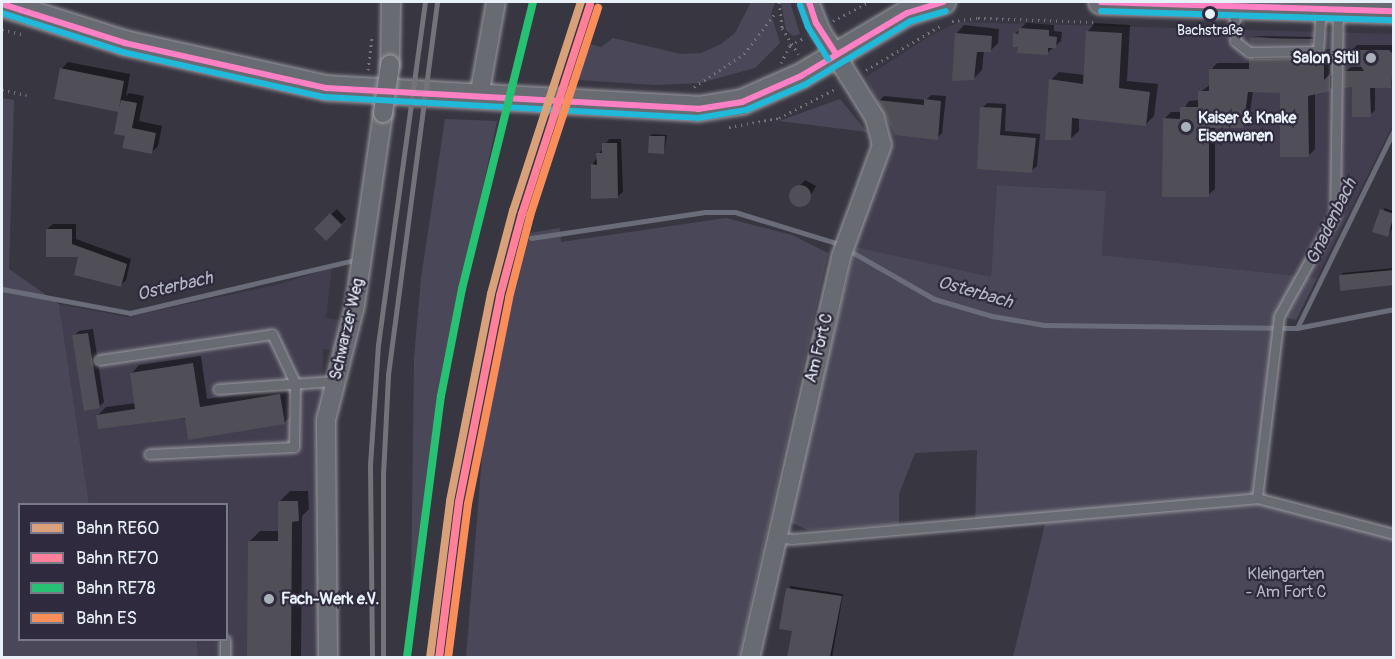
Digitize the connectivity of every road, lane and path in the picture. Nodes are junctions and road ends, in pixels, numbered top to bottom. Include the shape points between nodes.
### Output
1 (391, 2) edge
2 (496, 2) edge
3 (779, 2) edge
4 (809, 2) edge
5 (943, 2) edge
6 (2, 4) edge
7 (1234, 6) junction
8 (1329, 10) junction
9 (777, 11) junction
10 (1394, 11) edge
11 (1099, 12) edge
12 (2, 15) edge
13 (40, 19) junction
14 (371, 40) dead end
15 (790, 45) dead end
16 (836, 54) junction
17 (368, 70) dead end
18 (851, 80) junction
19 (694, 87) dead end
20 (2, 90) edge
21 (27, 95) dead end
22 (479, 97) junction
23 (99, 360) dead end
24 (334, 381) junction
25 (295, 383) junction
26 (218, 389) dead end
27 (149, 454) dead end
28 (1257, 498) junction
29 (1394, 534) edge
30 (775, 537) junction
31 (225, 641) edge
32 (225, 657) edge
33 (328, 657) edge
34 (750, 657) edge

1 - 24 street, Schwarzer Weg, bridge via 390,65 355,305
2 - 22 street
3 - 9 path
4 - 16 street, Am Fort C via 816,22
5 - 16 main road via 907,14
6 - 13 main road
7 - 8 main road
7 - 8 lane via 1235,41 1249,52 1261,53 1318,51
7 - 11 main road
8 - 10 main road
8 - 28 lane via 1335,215 1279,316
9 - 15 path
9 - 19 path via 744,54
11 - 18 path via 957,20
12 - 13 main road
13 - 22 main road via 125,44 300,83
14 - 17 path
16 - 18 street, Am Fort C
16 - 22 main road via 808,73 742,102 716,108
18 - 30 street, Am Fort C via 882,136 876,164 843,250
20 - 21 path
23 - 25 lane via 272,334
24 - 25 lane
24 - 33 street, Schwarzer Weg via 326,420
25 - 26 lane
25 - 27 lane via 294,447
28 - 29 lane
28 - 30 lane via 792,539
30 - 34 street, Am Fort C
31 - 32 lane

